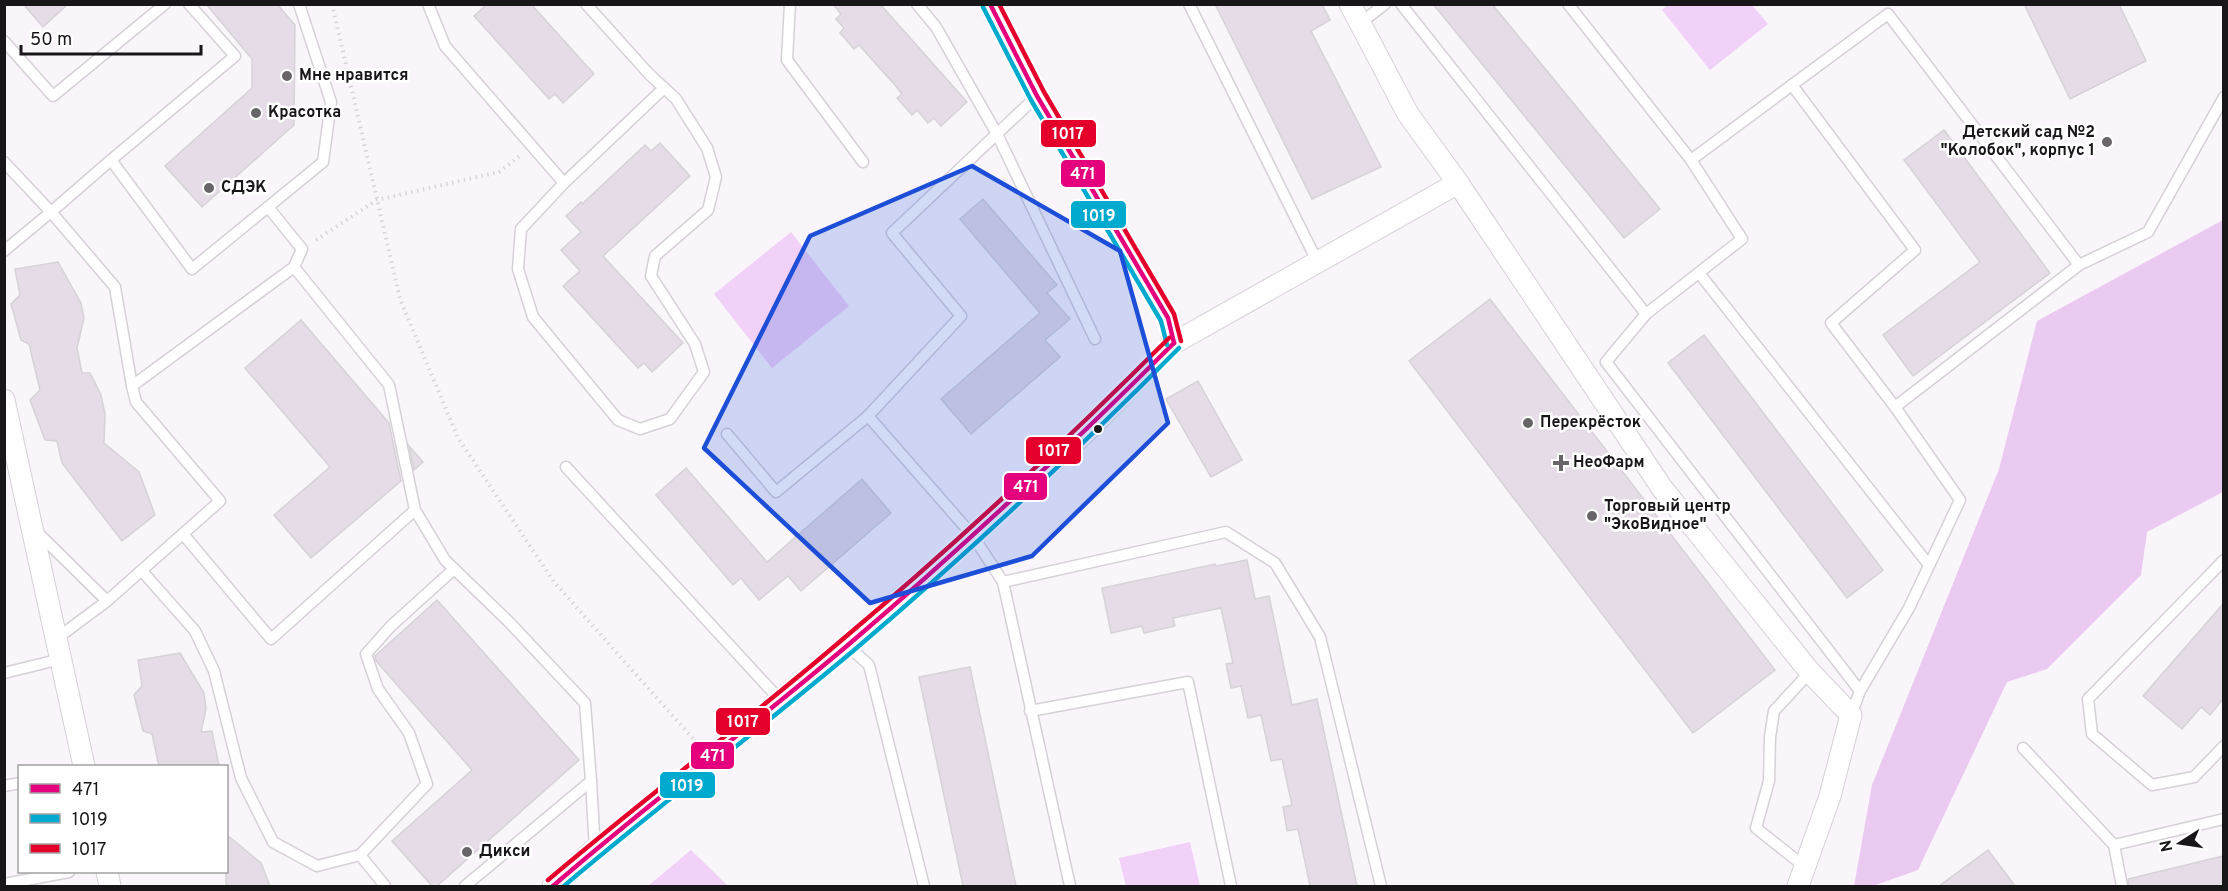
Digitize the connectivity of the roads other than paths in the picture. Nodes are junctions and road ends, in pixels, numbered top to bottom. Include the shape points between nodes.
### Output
1 (165, 4) edge
2 (189, 4) edge
3 (299, 4) edge
4 (428, 4) edge
5 (586, 4) edge
6 (790, 4) edge
7 (918, 4) edge
8 (990, 4) edge
9 (1189, 4) edge
10 (1350, 4) edge
11 (1385, 4) edge
12 (1401, 4) edge
13 (1568, 4) edge
14 (1359, 24) junction
15 (5, 43) edge
16 (1792, 85) junction
17 (664, 88) junction
18 (1036, 96) junction
19 (2223, 97) edge
20 (997, 134) junction
21 (111, 160) junction
22 (1691, 160) junction
23 (4, 162) edge
24 (863, 162) dead end
25 (564, 183) junction
26 (1458, 183) junction
27 (268, 207) junction
28 (51, 212) junction
29 (4, 251) edge
30 (1318, 263) junction
31 (2079, 265) junction
32 (294, 267) junction
33 (1699, 273) junction
34 (1646, 314) junction
35 (1095, 339) dead end
36 (1174, 343) junction
37 (132, 386) junction
38 (4, 400) edge
39 (1895, 407) junction
40 (868, 416) junction
41 (727, 434) dead end
42 (566, 467) dead end
43 (415, 510) junction
44 (33, 529) junction
45 (183, 534) junction
46 (973, 536) junction
47 (2223, 560) edge
48 (1929, 565) junction
49 (454, 569) junction
50 (142, 571) junction
51 (1003, 582) junction
52 (107, 601) junction
53 (847, 645) junction
54 (59, 649) junction
55 (1810, 672) junction
56 (4, 673) edge
57 (1860, 691) junction
58 (780, 700) junction
59 (1030, 711) junction
60 (1851, 715) junction
61 (2223, 746) edge
62 (2023, 748) dead end
63 (84, 765) edge
64 (591, 782) junction
65 (2223, 819) edge
66 (2114, 845) junction
67 (595, 851) junction
68 (360, 855) junction
69 (64, 873) edge
70 (1802, 877) edge
71 (4, 884) edge
72 (385, 886) edge
73 (465, 886) edge
74 (553, 886) edge
75 (924, 886) edge
76 (1070, 886) edge
77 (1231, 886) edge
78 (1381, 886) edge
79 (2122, 886) edge

1 - 15 lane via 53,96
2 - 21 lane via 235,56
3 - 27 lane via 331,102 323,162
4 - 25 lane via 445,46
5 - 17 lane
6 - 24 lane via 787,60
7 - 20 lane via 936,27
8 - 18 street
9 - 30 lane
10 - 14 street
11 - 14 lane
12 - 34 lane
13 - 22 lane
14 - 26 street via 1408,114
16 - 22 lane
16 - 31 lane via 1888,14
16 - 39 lane via 1915,250 1832,323
17 - 25 lane
17 - 25 lane via 676,99 707,148 716,177 708,210 655,256 651,276 695,344 704,372 670,419 640,429 618,420 533,316 518,269 521,229
18 - 20 lane
18 - 36 street via 1168,318
19 - 31 lane via 2148,232
20 - 35 lane
20 - 40 lane via 892,233 961,316
21 - 27 lane via 192,269
21 - 28 lane
22 - 33 lane via 1742,239
23 - 28 lane
26 - 30 street
26 - 55 street via 1662,488
27 - 32 lane via 302,249
28 - 29 lane
28 - 37 lane via 115,287
30 - 36 street
31 - 39 lane
32 - 37 lane
32 - 43 lane via 389,384
33 - 34 lane
33 - 48 lane
34 - 57 lane via 1606,362
36 - 46 street via 1094,424
37 - 45 lane via 136,402 219,501
38 - 44 street
39 - 48 lane via 1960,500
40 - 41 lane via 776,492
40 - 46 lane
42 - 58 lane
43 - 45 lane via 271,639
43 - 49 lane
44 - 52 lane
44 - 54 street
45 - 50 lane
46 - 51 lane
46 - 53 street
47 - 61 lane via 2088,699 2092,734 2152,785 2194,777
48 - 57 lane via 1909,608
49 - 64 lane via 585,703
49 - 68 lane via 366,654 378,689 409,733 427,784
50 - 52 lane
50 - 68 lane via 195,631 214,671 241,778 273,842 317,866
51 - 59 lane
51 - 78 lane via 1226,532 1275,563 1320,637
52 - 54 lane
53 - 58 street
53 - 75 lane via 869,664
54 - 56 lane
54 - 63 street
55 - 60 street
55 - 70 lane via 1774,711 1769,781 1756,828
57 - 60 lane
58 - 67 street
59 - 76 lane
59 - 77 lane via 1188,682
60 - 70 street via 1830,796
62 - 66 lane
64 - 67 lane
64 - 73 lane
65 - 66 lane
66 - 79 lane
67 - 74 street
68 - 72 lane
69 - 71 lane

